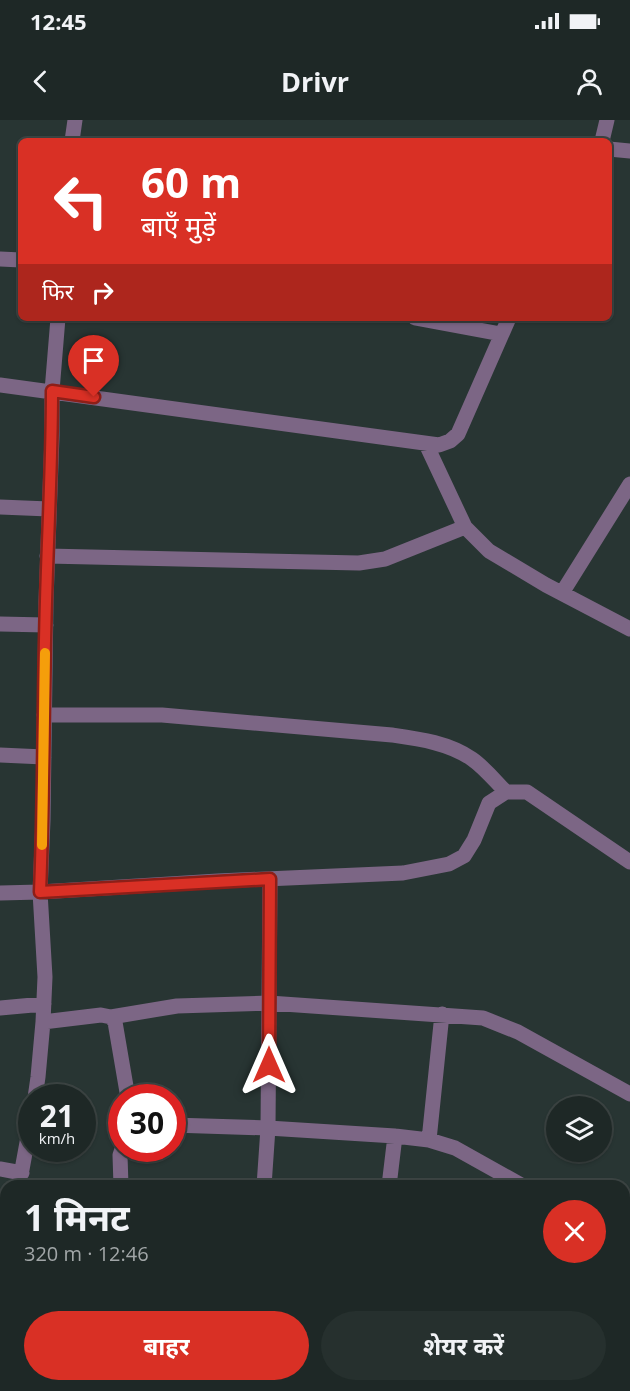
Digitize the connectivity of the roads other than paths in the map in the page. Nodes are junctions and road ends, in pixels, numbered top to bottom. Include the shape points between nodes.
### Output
1 (75, 120) edge
2 (607, 120) edge
3 (72, 138) edge
4 (603, 138) edge
5 (612, 149) edge
6 (630, 151) edge
7 (0, 259) edge
8 (18, 260) edge
9 (58, 321) edge
10 (431, 321) edge
11 (508, 321) edge
12 (501, 334) junction
13 (0, 385) edge
14 (52, 391) junction
15 (426, 444) junction
16 (630, 484) edge
17 (0, 507) edge
18 (49, 509) junction
19 (465, 527) junction
20 (47, 556) junction
21 (562, 593) junction
22 (0, 624) edge
23 (46, 625) junction
24 (630, 629) edge
25 (44, 715) junction
26 (0, 755) edge
27 (44, 758) junction
28 (506, 792) junction
29 (630, 862) edge
30 (270, 879) junction
31 (0, 892) edge
32 (40, 892) junction
33 (269, 1003) junction
34 (44, 1004) junction
35 (0, 1008) edge
36 (442, 1014) junction
37 (111, 1017) junction
38 (44, 1022) junction
39 (37, 1084) edge
40 (126, 1084) edge
41 (630, 1094) edge
42 (186, 1125) edge
43 (268, 1128) junction
44 (395, 1136) junction
45 (429, 1140) junction
46 (23, 1162) edge
47 (120, 1162) edge
48 (0, 1168) edge
49 (20, 1180) edge
50 (121, 1180) edge
51 (264, 1180) edge
52 (390, 1180) edge
53 (512, 1180) edge

1 - 3 street
2 - 4 street
5 - 6 street
7 - 8 street
9 - 14 street
10 - 12 street
11 - 12 street
12 - 15 street via 458,434 439,445
13 - 14 street
14 - 15 street
14 - 18 street
15 - 19 street
16 - 21 street
17 - 18 street
18 - 20 street
19 - 20 street via 385,559 359,563
19 - 21 street via 489,551
20 - 23 street
21 - 24 street
22 - 23 street
23 - 25 street
25 - 27 street
25 - 28 street via 162,715 426,740 473,760
26 - 27 street
27 - 32 street
28 - 29 street via 527,792
28 - 30 street via 489,804 464,856 448,864 403,873
30 - 32 street
30 - 33 street
31 - 32 street
32 - 34 street
33 - 36 street
33 - 37 street via 177,1006
33 - 43 street
34 - 35 street
34 - 38 street
36 - 41 street via 483,1018 518,1032
36 - 45 street
37 - 38 street
37 - 40 street via 116,1022
38 - 39 street
42 - 43 street
43 - 44 street
43 - 51 street
44 - 45 street
44 - 52 street
45 - 53 street via 455,1148
46 - 49 street
47 - 50 street
48 - 49 street

